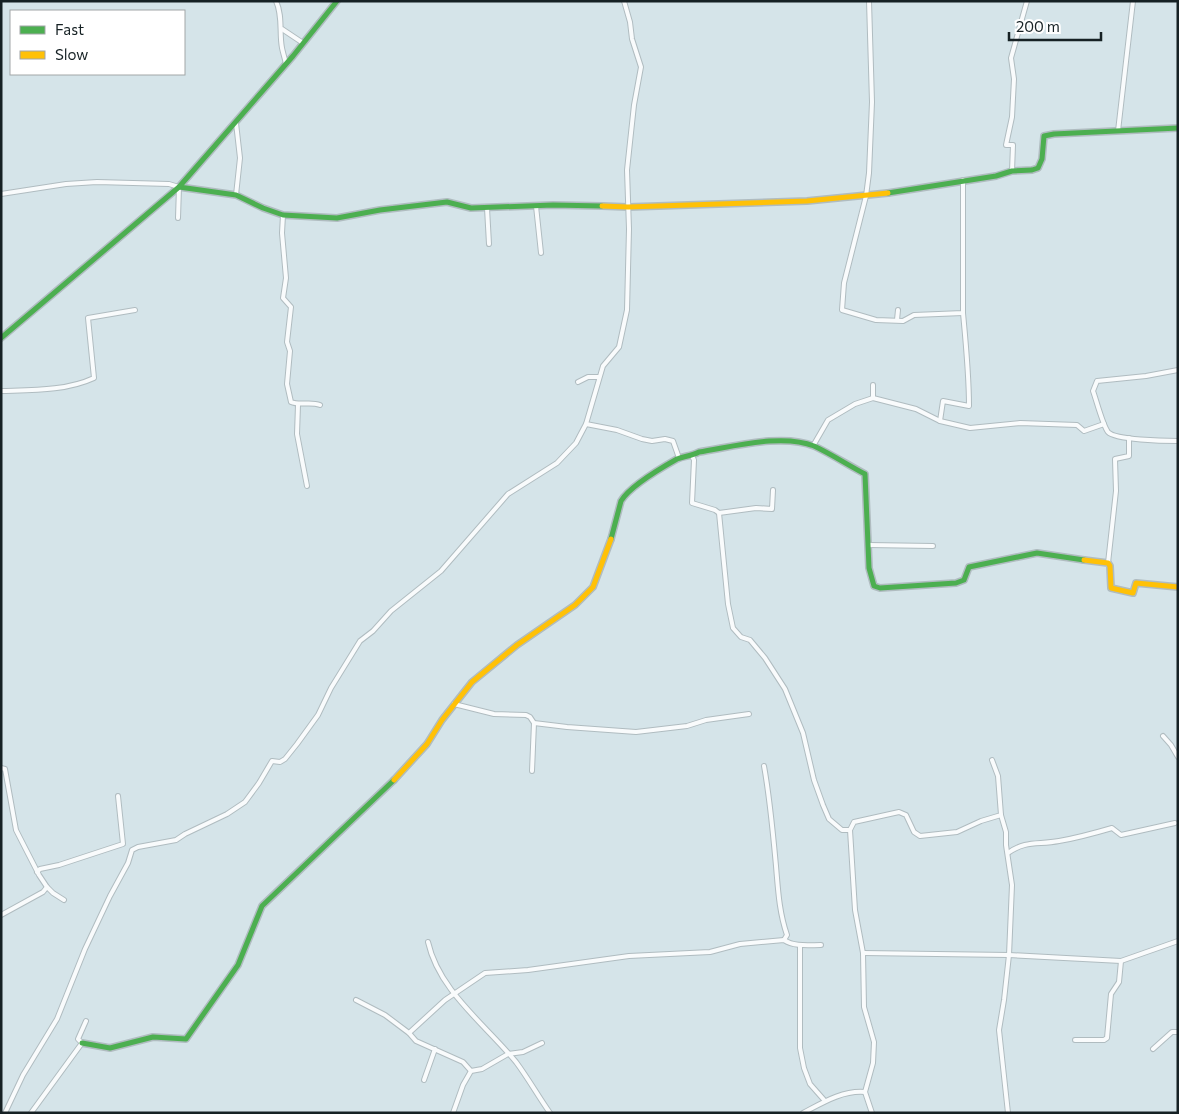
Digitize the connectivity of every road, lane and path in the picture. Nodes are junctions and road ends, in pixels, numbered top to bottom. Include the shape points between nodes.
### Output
1 (276, 1) edge
2 (624, 1) edge
3 (869, 1) edge
4 (1026, 1) edge
5 (1133, 1) edge
6 (336, 2) edge
7 (282, 29) junction
8 (303, 44) junction
9 (286, 64) junction
10 (236, 123) junction
11 (1178, 128) edge
12 (1118, 131) junction
13 (1012, 171) junction
14 (964, 180) junction
15 (179, 187) junction
16 (1, 194) edge
17 (236, 195) junction
18 (866, 196) junction
19 (536, 206) junction
20 (628, 207) junction
21 (487, 208) junction
22 (283, 215) junction
23 (178, 218) dead end
24 (490, 244) dead end
25 (541, 253) dead end
26 (135, 310) dead end
27 (898, 310) dead end
28 (963, 313) junction
29 (897, 320) junction
30 (1, 338) edge
31 (1178, 370) edge
32 (599, 378) junction
33 (578, 382) dead end
34 (873, 384) dead end
35 (1, 391) edge
36 (873, 398) junction
37 (298, 405) junction
38 (320, 405) dead end
39 (940, 420) junction
40 (586, 424) junction
41 (1104, 424) junction
42 (1129, 438) junction
43 (1178, 441) edge
44 (813, 446) junction
45 (692, 456) junction
46 (679, 458) junction
47 (308, 486) dead end
48 (773, 490) dead end
49 (718, 513) junction
50 (868, 545) junction
51 (933, 546) dead end
52 (1108, 563) junction
53 (1178, 587) edge
54 (454, 704) junction
55 (749, 714) dead end
56 (534, 723) junction
57 (1163, 736) dead end
58 (1178, 757) edge
59 (992, 760) dead end
60 (764, 766) dead end
61 (1, 768) edge
62 (532, 771) dead end
63 (118, 796) dead end
64 (1001, 815) junction
65 (1175, 823) dead end
66 (850, 830) junction
67 (1008, 853) junction
68 (37, 872) junction
69 (47, 888) junction
70 (64, 900) dead end
71 (1, 915) edge
72 (784, 940) junction
73 (1178, 941) edge
74 (428, 942) dead end
75 (800, 945) junction
76 (821, 945) dead end
77 (863, 953) junction
78 (1009, 955) junction
79 (1121, 961) junction
80 (454, 993) junction
81 (356, 1000) dead end
82 (86, 1021) dead end
83 (1178, 1032) edge
84 (409, 1033) junction
85 (1075, 1040) dead end
86 (82, 1043) junction
87 (542, 1044) dead end
88 (436, 1049) junction
89 (1153, 1049) dead end
90 (508, 1054) junction
91 (471, 1071) junction
92 (424, 1080) dead end
93 (865, 1092) junction
94 (825, 1101) junction
95 (5, 1113) edge
96 (31, 1113) edge
97 (453, 1113) edge
98 (550, 1113) edge
99 (802, 1113) edge
100 (872, 1113) edge
101 (1008, 1113) edge

1 - 7 street
2 - 20 street via 641,67 627,170
3 - 18 street via 872,130
4 - 13 street via 1011,58 1014,79 1006,145 1013,145
5 - 12 street
6 - 8 street
7 - 8 street
7 - 9 street
8 - 9 street
9 - 10 street
10 - 15 street
10 - 17 street via 240,158
11 - 12 street
12 - 13 street via 1044,136 1038,168
13 - 14 street
14 - 18 street
14 - 28 street
15 - 16 street via 97,182
15 - 17 street
15 - 23 street
15 - 30 street
17 - 22 street
18 - 20 street
18 - 29 street via 844,283 842,310 876,320
19 - 20 street
19 - 21 street
19 - 25 street
20 - 32 street via 627,310 619,347 603,366
21 - 22 street via 447,202 336,218
21 - 24 street
22 - 37 street via 286,278 283,298 291,307 287,384 291,402
26 - 35 street via 88,318 94,378 66,387
27 - 29 street
28 - 29 street via 914,315 903,321
28 - 39 street via 968,359 968,406 943,401
31 - 41 street via 1098,381 1093,390
32 - 33 street
32 - 40 street
34 - 36 street
36 - 39 street via 916,409
36 - 44 street via 855,404 828,420
37 - 38 street via 312,402
37 - 47 street via 297,434
39 - 41 street via 970,428 1020,423 1077,425 1084,431
40 - 46 street via 618,430 642,440 673,441
40 - 95 street via 576,444 556,463 508,494 442,571 391,611 360,642 318,715 285,759 272,761 245,802 176,840 132,850 85,949 57,1019 23,1075
41 - 42 street via 1113,435
42 - 43 street
42 - 52 street via 1129,456 1115,459 1116,491
44 - 45 street via 778,440 699,452
44 - 50 street via 865,474
45 - 46 street
45 - 49 street via 692,504
46 - 54 street via 624,496 593,587 575,605 491,666
48 - 49 street via 772,509
49 - 66 street via 733,628 741,637 750,640 766,658 785,689 799,720 814,780 829,818 842,830
50 - 51 street
50 - 52 street via 874,586 880,588 956,583 964,580 969,567 1037,553
52 - 53 street via 1111,588 1133,593 1136,583
54 - 56 street via 494,714 526,715
54 - 86 street via 427,744 382,793 262,906 238,965 186,1039 153,1037 110,1048
55 - 56 street via 636,732
56 - 62 street
57 - 58 street
59 - 64 street via 998,776
60 - 72 street via 778,894 787,935
61 - 68 street via 5,769 16,830
63 - 68 street via 123,844
64 - 66 street via 957,832 920,836 914,832 906,814 899,812 854,822
64 - 67 street
65 - 67 street via 1121,834 1112,828 1057,842 1019,845
66 - 77 street via 855,910
67 - 78 street via 1012,885
68 - 69 street
69 - 70 street
69 - 71 street
72 - 75 street
72 - 80 street via 740,944 710,952 629,956 485,973
73 - 79 street
74 - 80 street via 436,964
75 - 76 street
75 - 94 street via 800,1048 810,1084
77 - 78 street
77 - 93 street via 864,1007 874,1042 873,1063
78 - 79 street
78 - 101 street via 999,1030
79 - 85 street via 1119,982 1111,994 1107,1038
80 - 84 street
80 - 90 street
81 - 84 street via 385,1015
82 - 86 street via 78,1039
83 - 89 street via 1172,1032
84 - 88 street via 416,1041
86 - 96 street
87 - 90 street
88 - 91 street via 463,1062
88 - 92 street
90 - 91 street via 482,1069
90 - 98 street
91 - 97 street via 462,1085
93 - 94 street via 856,1091
93 - 100 street
94 - 99 street

